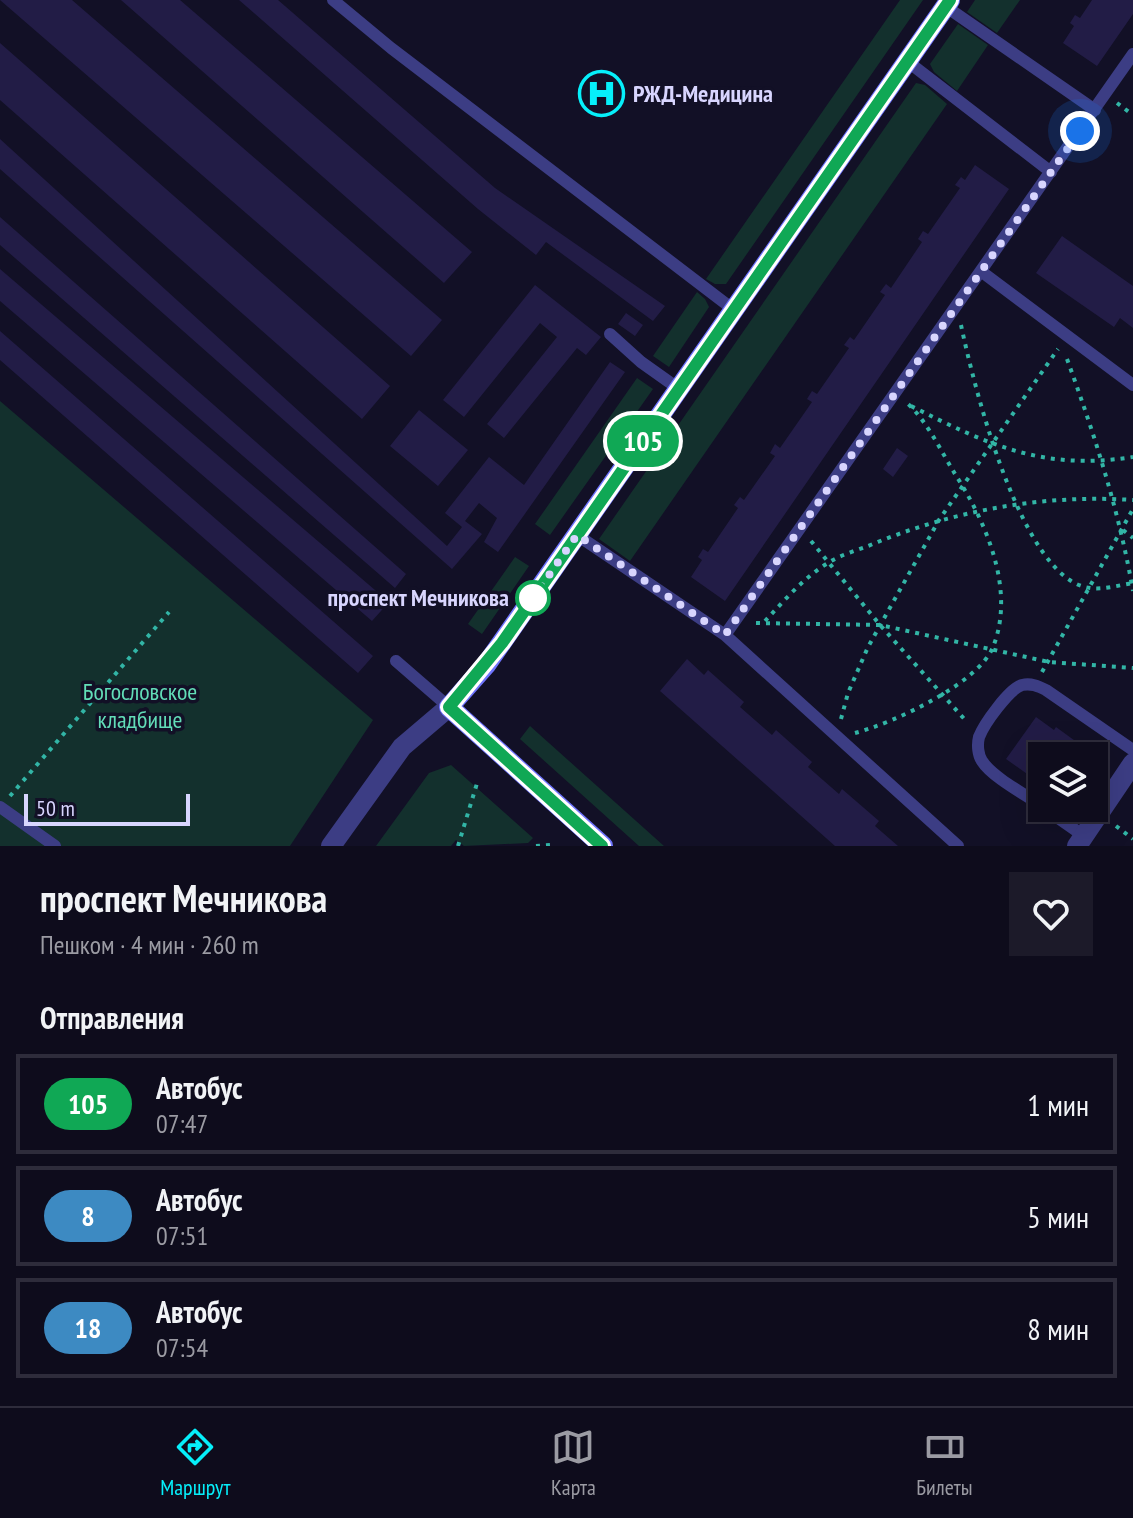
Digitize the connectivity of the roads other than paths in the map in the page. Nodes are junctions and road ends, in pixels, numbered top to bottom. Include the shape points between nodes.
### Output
1 (333, 0) edge
2 (948, 3) edge
3 (1133, 54) edge
4 (907, 61) junction
5 (1095, 110) junction
6 (1051, 172) junction
7 (982, 272) junction
8 (734, 310) junction
9 (610, 334) dead end
10 (1133, 385) edge
11 (679, 389) junction
12 (577, 535) junction
13 (728, 631) junction
14 (396, 661) dead end
15 (449, 707) junction
16 (1133, 750) edge
17 (1130, 775) edge
18 (1028, 796) edge
19 (0, 807) edge
20 (1059, 822) edge
21 (1080, 841) edge
22 (55, 846) edge
23 (331, 846) edge
24 (603, 846) edge
25 (958, 846) edge

1 - 8 lane
2 - 4 street
2 - 5 lane
3 - 5 lane
4 - 6 lane
4 - 8 street
5 - 6 lane
6 - 7 lane
7 - 10 lane
7 - 13 lane
8 - 11 street
9 - 11 lane
11 - 12 street
12 - 13 lane
12 - 15 street via 486,665
13 - 25 lane
14 - 15 lane
15 - 23 street via 402,747
15 - 24 street
16 - 18 lane via 1035,685 1021,685 1008,693 980,736 978,749 989,769
17 - 21 street
19 - 22 lane
20 - 21 lane

